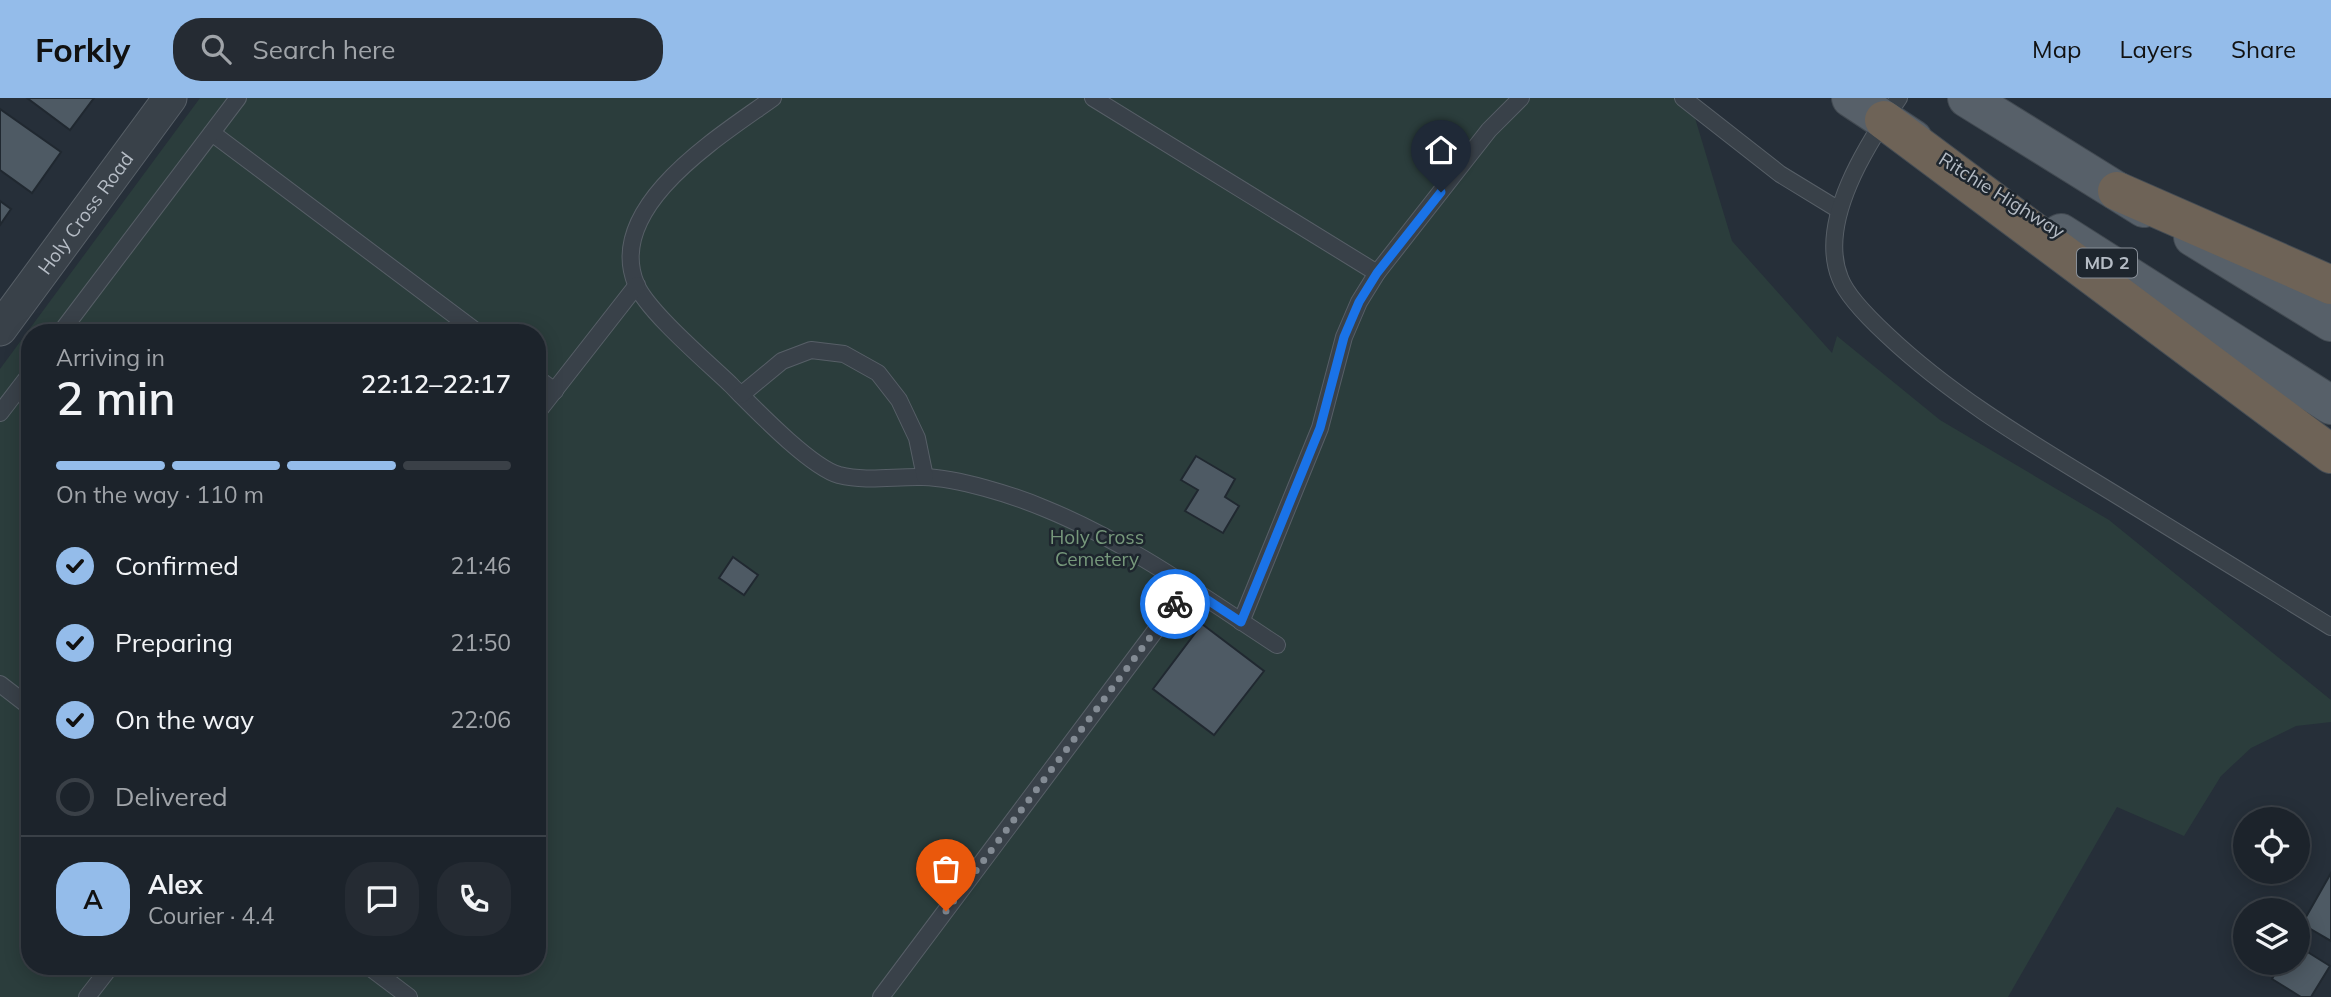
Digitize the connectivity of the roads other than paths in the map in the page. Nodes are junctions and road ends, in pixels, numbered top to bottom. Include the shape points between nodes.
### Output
1 (170, 98) edge
2 (239, 98) edge
3 (773, 98) edge
4 (1093, 98) edge
5 (1521, 98) edge
6 (1683, 98) edge
7 (1850, 98) edge
8 (1967, 98) edge
9 (1891, 109) edge
10 (212, 133) junction
11 (2117, 191) junction
12 (1839, 211) junction
13 (1377, 273) junction
14 (637, 285) junction
15 (2331, 285) edge
16 (2331, 323) edge
17 (67, 324) edge
18 (466, 324) edge
19 (0, 329) edge
20 (546, 384) edge
21 (21, 386) edge
22 (555, 391) junction
23 (741, 395) junction
24 (546, 402) edge
25 (2331, 405) edge
26 (0, 413) edge
27 (2331, 454) edge
28 (925, 477) junction
29 (1188, 587) junction
30 (1241, 622) junction
31 (2331, 626) edge
32 (1277, 645) dead end
33 (0, 684) edge
34 (21, 700) edge
35 (104, 975) edge
36 (380, 975) edge
37 (87, 997) edge
38 (409, 997) edge
39 (881, 997) edge

1 - 19 street, Holy Cross Road
2 - 10 lane
3 - 14 lane via 664,183 634,238 631,259
4 - 13 lane
5 - 13 lane via 1489,130
6 - 12 lane via 1780,174
7 - 9 main road, Ritchie Highway / MD 2
8 - 11 main road
9 - 12 lane via 1851,177
9 - 25 main road, Ritchie Highway / MD 2
9 - 27 highway
10 - 17 lane
10 - 18 lane
11 - 15 highway
11 - 16 main road
12 - 31 lane via 1835,249 1840,279 1866,315 1913,359 1985,415
13 - 30 lane via 1344,337 1320,428
14 - 22 lane
14 - 23 lane via 657,312
20 - 22 lane
21 - 26 lane
22 - 24 lane
23 - 28 lane via 809,457 837,474 869,479
23 - 28 lane via 782,361 811,350 844,354 878,373 899,400 917,438
28 - 29 lane via 971,485 1043,508 1129,550
29 - 30 lane
29 - 39 lane
30 - 32 lane
33 - 34 lane
35 - 37 lane
36 - 38 lane

